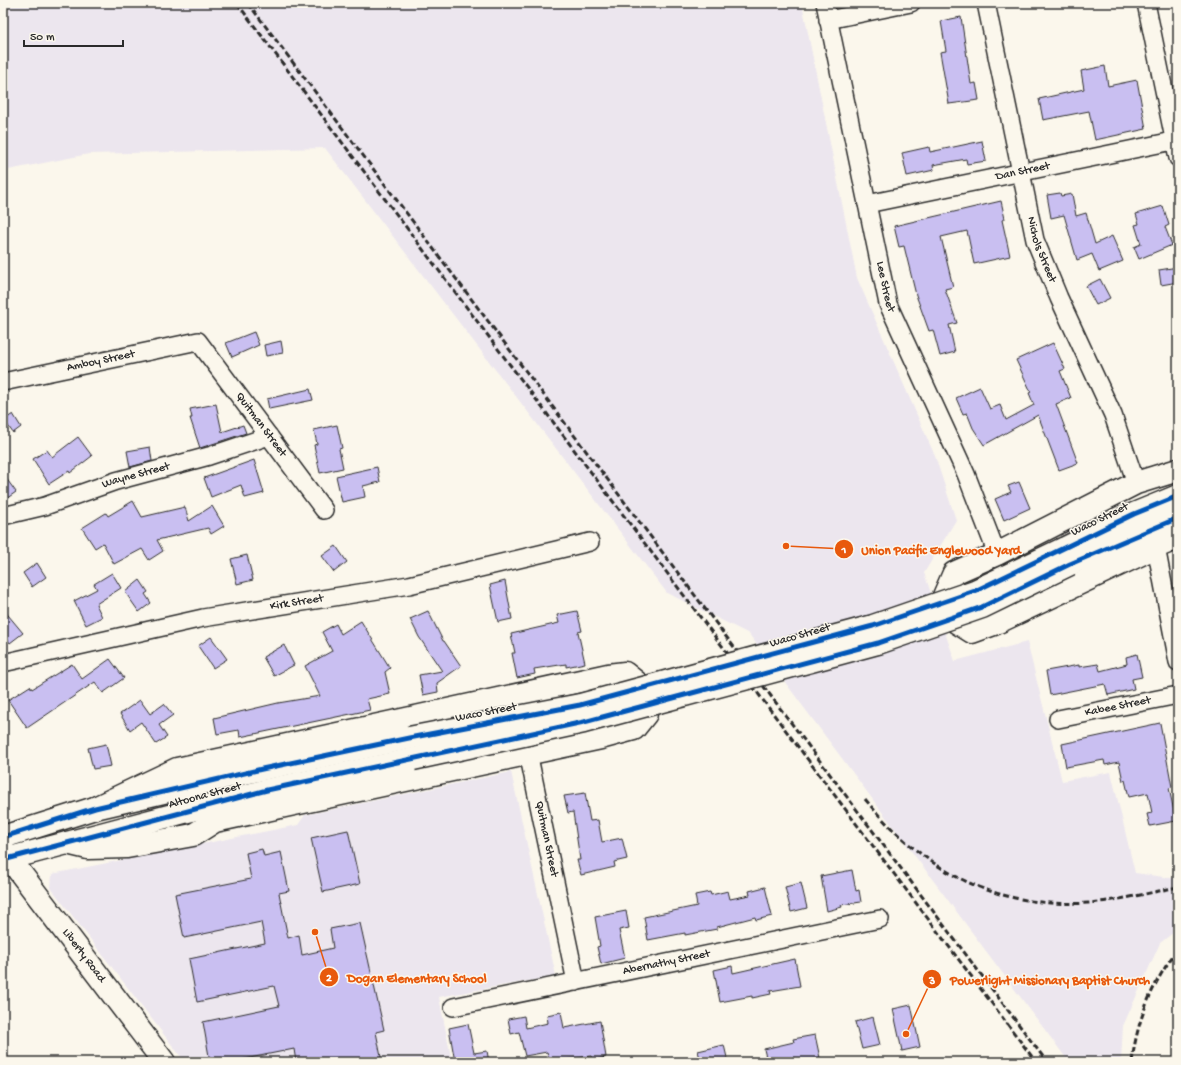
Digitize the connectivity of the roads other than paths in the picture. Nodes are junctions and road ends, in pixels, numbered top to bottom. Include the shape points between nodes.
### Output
1 (825, 3) edge
2 (911, 3) edge
3 (986, 3) edge
4 (1146, 3) edge
5 (828, 20) junction
6 (1176, 140) edge
7 (1178, 158) edge
8 (1022, 172) junction
9 (868, 204) junction
10 (198, 340) joint
11 (3, 382) edge
12 (269, 436) junction
13 (1178, 470) edge
14 (1136, 483) junction
15 (1178, 496) edge
16 (324, 510) dead end
17 (3, 516) edge
18 (1178, 518) edge
19 (1178, 538) edge
20 (590, 542) dead end
21 (1156, 546) junction
22 (997, 554) junction
23 (1067, 557) junction
24 (1178, 662) edge
25 (3, 663) edge
26 (1178, 695) edge
27 (516, 696) junction
28 (1058, 719) dead end
29 (409, 738) joint
30 (528, 753) junction
31 (414, 759) joint
32 (95, 808) junction
33 (215, 821) junction
34 (141, 823) junction
35 (3, 838) edge
36 (67, 843) junction
37 (5, 856) edge
38 (880, 919) dead end
39 (576, 982) junction
40 (453, 1007) dead end
41 (164, 1062) edge

1 - 5 street, Lee Street
2 - 5 street
3 - 8 street, Nichols Street
4 - 6 street
5 - 9 street, Lee Street
6 - 7 street
6 - 8 street, Dan Street
8 - 9 street, Dan Street
8 - 14 street, Nichols Street via 1035,240 1113,415
9 - 22 street, Lee Street via 888,304 966,474
10 - 11 street, Amboy Street
10 - 12 street, Quitman Street
12 - 16 street, Quitman Street
12 - 17 street, Wayne Street via 209,456 116,481 45,506
13 - 14 main road
14 - 22 main road
15 - 23 main road, Waco Street via 1134,514
18 - 23 main road, Waco Street
19 - 21 main road
20 - 25 street, Kirk Street via 409,585 203,618
21 - 22 main road via 994,624 972,632 956,622 944,596 954,573
21 - 24 street
23 - 29 main road, Waco Street, bridge via 873,626 580,705
23 - 31 main road, Waco Street, bridge via 982,607 878,643 584,722
26 - 28 street, Kabee Street
27 - 30 street, Quitman Street
27 - 30 main road via 625,673 640,685 646,714 634,729
27 - 32 main road via 177,769
29 - 32 main road, Altoona Street
30 - 33 main road
30 - 39 street, Quitman Street
31 - 34 main road, Altoona Street via 267,790
32 - 35 main road, Altoona Street
33 - 34 main road
33 - 36 main road via 193,835 127,847 88,848
34 - 36 main road, Altoona Street
36 - 37 main road, Altoona Street
37 - 41 main road, Liberty Road
38 - 39 street, Abernathy Street
39 - 40 street, Abernathy Street

